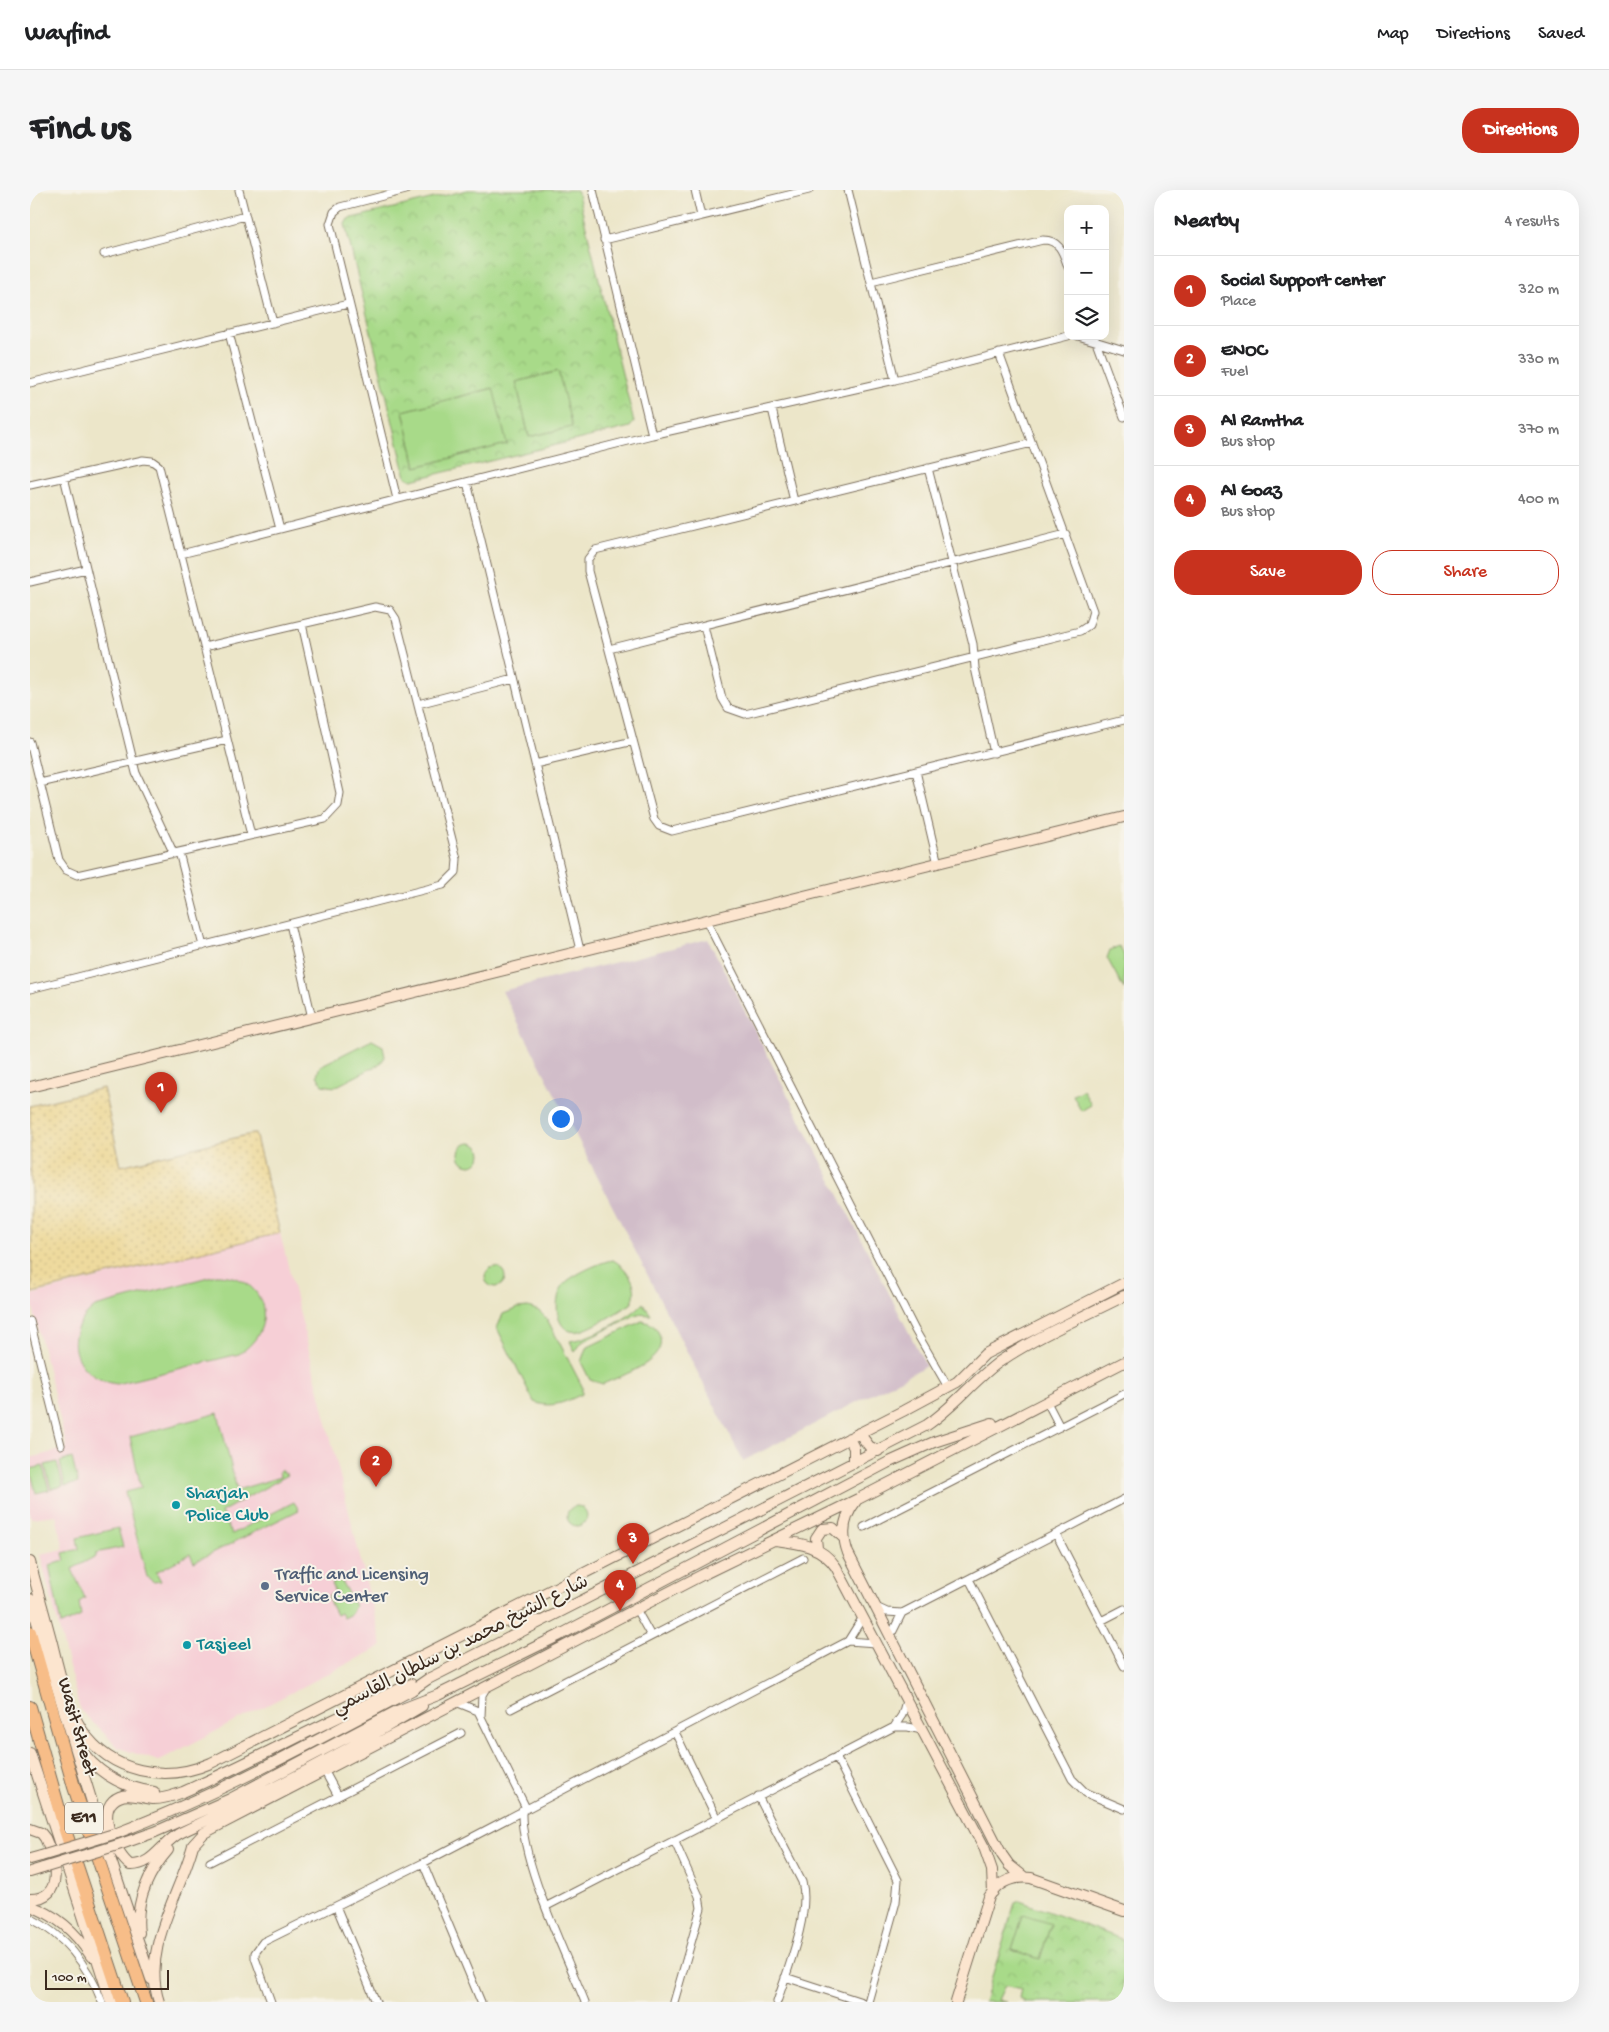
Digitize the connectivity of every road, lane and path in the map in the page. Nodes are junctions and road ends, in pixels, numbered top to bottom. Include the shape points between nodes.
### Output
1 (239, 190) edge
2 (406, 190) edge
3 (593, 190) edge
4 (695, 190) edge
5 (809, 190) edge
6 (848, 190) edge
7 (394, 191) edge
8 (245, 216) junction
9 (701, 216) junction
10 (604, 240) junction
11 (104, 254) dead end
12 (1064, 258) edge
13 (870, 282) junction
14 (348, 304) junction
15 (273, 323) junction
16 (229, 333) junction
17 (1064, 337) edge
18 (1095, 340) edge
19 (1098, 340) edge
20 (1124, 350) edge
21 (999, 353) junction
22 (895, 380) junction
23 (30, 383) edge
24 (772, 409) junction
25 (1124, 417) edge
26 (652, 435) junction
27 (1032, 443) junction
28 (928, 468) junction
29 (64, 477) junction
30 (467, 482) junction
31 (30, 485) edge
32 (397, 500) junction
33 (794, 501) junction
34 (280, 529) junction
35 (1066, 534) junction
36 (181, 554) junction
37 (953, 563) junction
38 (86, 569) junction
39 (30, 582) edge
40 (302, 624) junction
41 (704, 626) junction
42 (204, 647) junction
43 (609, 650) junction
44 (974, 657) junction
45 (514, 679) junction
46 (418, 704) junction
47 (1124, 720) edge
48 (227, 740) junction
49 (633, 740) junction
50 (30, 742) edge
51 (994, 753) junction
52 (133, 761) junction
53 (535, 764) junction
54 (916, 771) junction
55 (40, 783) junction
56 (1124, 817) edge
57 (251, 835) junction
58 (177, 853) junction
59 (938, 864) junction
60 (707, 922) junction
61 (290, 924) junction
62 (203, 946) junction
63 (580, 950) junction
64 (30, 989) edge
65 (312, 1018) junction
66 (30, 1087) edge
67 (1124, 1283) edge
68 (1124, 1296) edge
69 (30, 1321) edge
70 (1124, 1355) edge
71 (1124, 1362) edge
72 (948, 1388) junction
73 (1124, 1394) edge
74 (1047, 1402) junction
75 (1060, 1427) junction
76 (854, 1436) junction
77 (61, 1445) dead end
78 (878, 1450) junction
79 (854, 1463) junction
80 (858, 1499) junction
81 (1124, 1499) edge
82 (864, 1527) dead end
83 (1056, 1534) junction
84 (844, 1538) junction
85 (774, 1540) junction
86 (817, 1548) junction
87 (802, 1558) dead end
88 (30, 1562) edge
89 (702, 1575) junction
90 (969, 1579) junction
91 (660, 1584) junction
92 (30, 1599) edge
93 (874, 1606) junction
94 (1124, 1609) edge
95 (637, 1611) junction
96 (902, 1613) junction
97 (863, 1617) junction
98 (550, 1618) junction
99 (1101, 1621) junction
100 (490, 1622) junction
101 (30, 1632) edge
102 (650, 1636) junction
103 (890, 1637) junction
104 (848, 1641) junction
105 (876, 1643) junction
106 (1124, 1666) edge
107 (58, 1667) junction
108 (54, 1678) junction
109 (428, 1679) junction
110 (487, 1685) junction
111 (438, 1695) junction
112 (456, 1702) junction
113 (906, 1702) junction
114 (30, 1707) edge
115 (511, 1708) dead end
116 (481, 1716) junction
117 (894, 1727) junction
118 (922, 1730) junction
119 (70, 1732) junction
120 (675, 1732) junction
121 (461, 1733) dead end
122 (232, 1752) junction
123 (30, 1753) edge
124 (836, 1757) junction
125 (306, 1770) junction
126 (324, 1770) junction
127 (224, 1773) junction
128 (182, 1792) junction
129 (338, 1796) junction
130 (758, 1796) junction
131 (524, 1809) junction
132 (1124, 1809) edge
133 (716, 1817) junction
134 (202, 1824) junction
135 (30, 1829) edge
136 (674, 1840) junction
137 (996, 1842) junction
138 (984, 1846) junction
139 (30, 1859) edge
140 (210, 1862) dead end
141 (423, 1863) junction
142 (30, 1872) edge
143 (1024, 1877) junction
144 (993, 1892) junction
145 (30, 1899) edge
146 (30, 1906) edge
147 (336, 1906) junction
148 (546, 1906) junction
149 (1124, 1911) edge
150 (30, 1918) edge
151 (142, 1954) junction
152 (99, 1968) junction
153 (785, 1977) junction
154 (155, 1990) junction
155 (102, 2002) edge
156 (111, 2002) edge
157 (122, 2002) edge
158 (146, 2002) edge
159 (159, 2002) edge
160 (271, 2002) edge
161 (376, 2002) edge
162 (481, 2002) edge
163 (586, 2002) edge
164 (674, 2002) edge
165 (777, 2002) edge
166 (862, 2002) edge
167 (868, 2002) edge
168 (956, 2002) edge

1 - 8 street
2 - 7 street
3 - 10 street
4 - 9 street
5 - 9 street
6 - 13 street
7 - 14 street via 344,205 332,216 330,229
8 - 11 street
8 - 15 street
9 - 10 street
10 - 26 street
12 - 13 street via 1059,246 1042,240
13 - 22 street
14 - 15 street
14 - 32 street
15 - 16 street
16 - 23 street
16 - 34 street
17 - 21 street
18 - 25 street
19 - 20 street
21 - 22 street
21 - 27 street
22 - 24 street
24 - 26 street
24 - 33 street
26 - 30 street
27 - 28 street
27 - 35 street
28 - 33 street
28 - 37 street
29 - 31 street
29 - 36 street via 143,460 156,463
29 - 38 street
30 - 32 street
30 - 45 street
32 - 34 street
33 - 43 street via 595,550 588,559 588,571
34 - 36 street
35 - 37 street
35 - 44 street via 1093,611 1089,625 1080,631
36 - 42 street
37 - 41 street
37 - 44 street
38 - 39 street
38 - 52 street
40 - 42 street
40 - 46 street via 375,606 390,610 396,619
40 - 57 street via 340,799 335,811 325,819
41 - 43 street
41 - 44 street via 722,698 728,708 739,713
42 - 48 street
43 - 49 street
44 - 51 street
45 - 46 street
45 - 53 street
46 - 61 street via 457,859 456,872 443,885
47 - 51 street
48 - 52 street
48 - 57 street
49 - 53 street
49 - 54 street via 654,819 667,830
50 - 55 street
51 - 54 street
52 - 55 street
52 - 58 street via 140,784
53 - 63 street
54 - 59 street
55 - 58 street via 59,860 71,874 83,875
56 - 59 street
57 - 58 street
58 - 62 street
59 - 60 street
60 - 63 street
60 - 72 street via 915,1330
61 - 62 street
61 - 65 street
62 - 64 street
63 - 65 street
65 - 66 street
67 - 72 street via 985,1354
68 - 78 street, شارع الشيخ محمد بن سلطان القاسمي via 1011,1354 981,1376 935,1419
69 - 77 street
70 - 91 street, شارع الشيخ محمد بن سلطان القاسمي via 995,1422 934,1442 887,1463
71 - 74 street
72 - 76 street
73 - 75 street
74 - 75 street
74 - 80 street
75 - 82 street
76 - 78 street
76 - 79 street
76 - 100 street
78 - 79 street, شارع الشيخ محمد بن سلطان القاسمي
79 - 98 street, شارع الشيخ محمد بن سلطان القاسمي
80 - 84 street via 845,1521
80 - 85 street
81 - 83 street
83 - 90 street
83 - 99 street
84 - 86 street via 833,1528 822,1529 816,1538
84 - 93 street
85 - 86 street
85 - 89 street
86 - 97 street via 833,1562
87 - 102 street
88 - 107 street
89 - 91 street
89 - 95 street
90 - 96 street
90 - 132 street via 1072,1779 1086,1793
91 - 111 street, شارع الشيخ محمد بن سلطان القاسمي
92 - 108 street
93 - 96 street via 887,1612
93 - 103 street
94 - 99 street
95 - 102 street
95 - 110 street
96 - 103 street
97 - 104 street
97 - 105 street
98 - 100 street via 521,1623
98 - 109 street, شارع الشيخ محمد بن سلطان القاسمي
99 - 106 street
100 - 122 street
101 - 158 highway, Wasit Street / E11 via 74,1787
102 - 115 street
103 - 137 street
104 - 105 street
104 - 120 street
105 - 113 street
107 - 108 street
107 - 122 street via 71,1709 82,1730 98,1748 118,1762 152,1773 176,1773 200,1768
108 - 119 street
109 - 127 street via 359,1706
109 - 139 street, شارع الشيخ محمد بن سلطان القاسمي, bridge via 191,1804 117,1833
110 - 112 street
110 - 116 street via 482,1695
111 - 125 street via 422,1707
111 - 142 street, شارع الشيخ محمد بن سلطان القاسمي, bridge via 397,1711 230,1799 156,1832
112 - 116 street via 472,1707
112 - 126 street
113 - 117 street
113 - 118 street
114 - 157 highway, Wasit Street / E11 via 65,1830
116 - 131 street
117 - 118 street
117 - 124 street
118 - 138 street
119 - 128 street via 93,1766 120,1783 142,1790
119 - 151 street
120 - 131 street
120 - 133 street
121 - 129 street
122 - 127 street
123 - 152 street
124 - 130 street
124 - 167 street via 898,1880 896,1902
125 - 126 street
125 - 134 street
126 - 129 street
126 - 154 street via 212,1828 193,1844 157,1949 153,1968
127 - 128 street
128 - 134 street via 160,1798 125,1795 113,1801 108,1820 120,1856 130,1865 144,1864 174,1837
129 - 140 street
130 - 133 street
130 - 153 street via 805,1890 805,1906
131 - 141 street
131 - 148 street via 525,1843
133 - 136 street
134 - 151 street via 171,1846 155,1866 144,1888 138,1914
135 - 145 street via 45,1838 56,1877 48,1894
136 - 148 street
136 - 164 street via 700,1896 701,1908
137 - 138 street
137 - 143 street via 1005,1860
138 - 144 street via 992,1870
141 - 147 street
141 - 162 street
143 - 144 street via 1006,1881
143 - 149 street via 1038,1879
144 - 168 street via 985,1907
146 - 152 street via 51,1915 72,1930
147 - 160 street via 269,1938 258,1947 255,1958
147 - 161 street
148 - 163 street
150 - 155 street via 75,1953 92,1976
151 - 154 street
152 - 156 street
153 - 165 street
153 - 166 street
154 - 159 street

